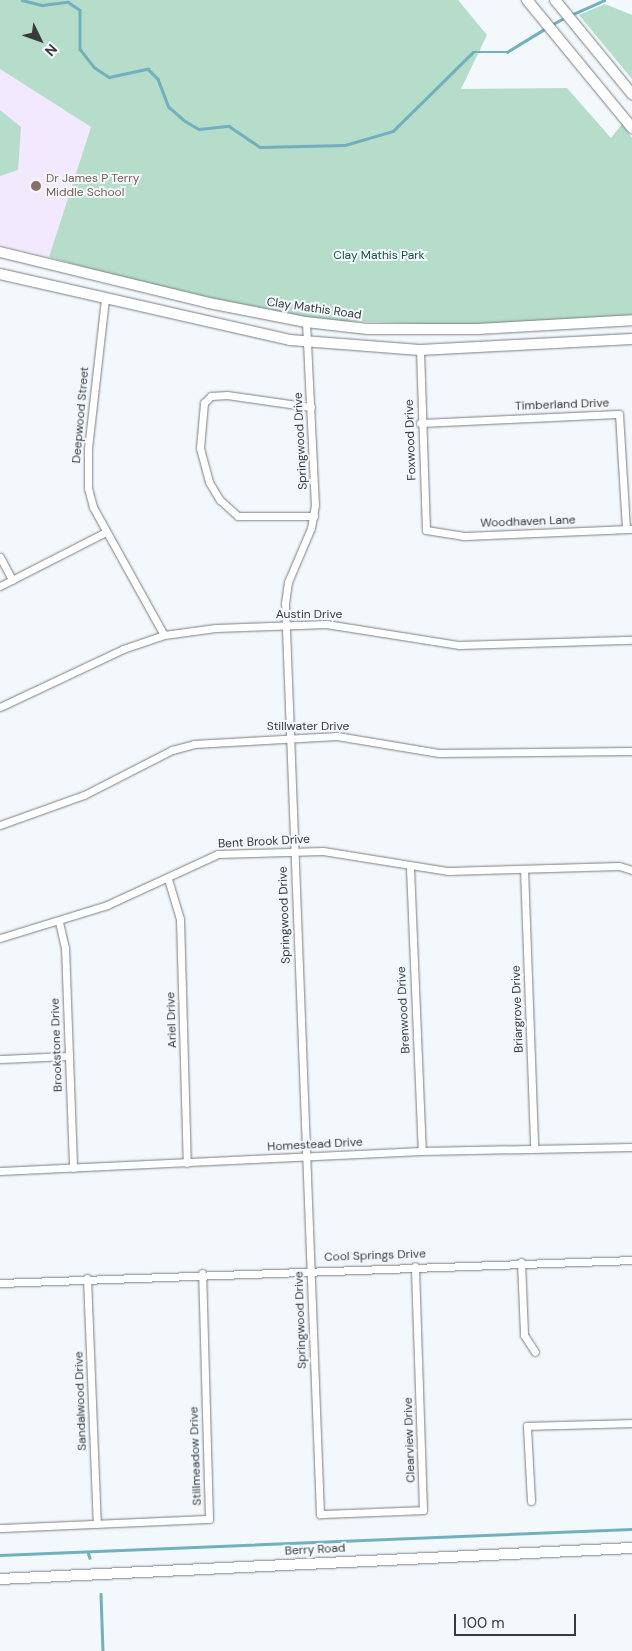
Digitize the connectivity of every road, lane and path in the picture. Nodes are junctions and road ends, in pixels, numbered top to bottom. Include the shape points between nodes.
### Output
1 (526, 0) edge
2 (555, 0) edge
3 (632, 94) edge
4 (632, 128) edge
5 (0, 252) edge
6 (0, 274) edge
7 (105, 298) junction
8 (632, 320) edge
9 (306, 322) junction
10 (632, 339) edge
11 (306, 341) junction
12 (420, 350) junction
13 (311, 407) junction
14 (420, 423) junction
15 (314, 516) junction
16 (629, 529) edge
17 (426, 530) joint
18 (106, 532) junction
19 (0, 557) edge
20 (12, 580) junction
21 (0, 586) edge
22 (286, 626) junction
23 (164, 635) junction
24 (632, 640) edge
25 (0, 707) edge
26 (291, 737) junction
27 (632, 751) edge
28 (0, 825) edge
29 (294, 850) junction
30 (410, 868) junction
31 (524, 869) junction
32 (632, 870) edge
33 (168, 879) junction
34 (59, 922) junction
35 (0, 938) edge
36 (69, 1056) junction
37 (0, 1059) edge
38 (534, 1147) junction
39 (632, 1147) edge
40 (422, 1151) junction
41 (305, 1157) junction
42 (187, 1163) junction
43 (73, 1168) junction
44 (0, 1171) edge
45 (632, 1260) edge
46 (521, 1262) junction
47 (415, 1266) junction
48 (310, 1270) junction
49 (202, 1273) junction
50 (87, 1278) junction
51 (0, 1283) edge
52 (535, 1352) dead end
53 (632, 1423) edge
54 (531, 1501) dead end
55 (320, 1514) joint
56 (97, 1524) junction
57 (0, 1528) edge
58 (632, 1548) edge
59 (0, 1579) edge

1 - 4 main road
2 - 3 main road
5 - 9 main road, Clay Mathis Road via 209,303
6 - 7 main road
7 - 11 main road via 248,333
7 - 18 street, Deepwood Street via 88,475 93,507
8 - 9 main road, Clay Mathis Road via 478,329 368,328
9 - 11 street, Springwood Drive
10 - 12 main road
11 - 12 main road
11 - 13 street, Springwood Drive
12 - 14 street, Foxwood Drive
13 - 15 street, Springwood Drive via 316,472
13 - 15 street via 227,395 211,396 204,403 200,448 209,482 220,500 238,516
14 - 16 street, Timberland Drive via 619,414
14 - 17 street, Foxwood Drive
15 - 22 street, Springwood Drive via 288,582
16 - 17 street, Woodhaven Lane via 463,536
18 - 20 street
18 - 23 street, Deepwood Street
19 - 20 street
20 - 21 street
22 - 23 street, Austin Drive
22 - 24 street, Austin Drive via 350,626 459,645
22 - 26 street, Springwood Drive
23 - 25 street, Austin Drive via 123,649
26 - 27 street, Stillwater Drive via 337,736 439,753
26 - 28 street, Stillwater Drive via 194,744 172,750 84,795
26 - 29 street, Springwood Drive
29 - 30 street, Bent Brook Drive via 323,851
29 - 33 street, Bent Brook Drive via 218,854
29 - 41 street, Springwood Drive
30 - 31 street, Bent Brook Drive
30 - 40 street, Brenwood Drive
31 - 32 street, Bent Brook Drive via 619,866
31 - 38 street, Briargrove Drive
33 - 34 street, Bent Brook Drive
33 - 42 street, Ariel Drive via 180,919
34 - 35 street, Bent Brook Drive
34 - 36 street, Brookstone Drive via 65,947
36 - 37 street
36 - 43 street, Brookstone Drive
38 - 39 street, Homestead Drive
38 - 40 street, Homestead Drive
40 - 41 street, Homestead Drive
41 - 42 street, Homestead Drive
41 - 48 street, Springwood Drive
42 - 43 street, Homestead Drive
43 - 44 street, Homestead Drive
45 - 46 street, Cool Springs Drive
46 - 47 street, Cool Springs Drive
46 - 52 street via 524,1335
47 - 48 street, Cool Springs Drive
47 - 55 street, Clearview Drive via 424,1510
48 - 49 street, Cool Springs Drive
48 - 55 street, Springwood Drive
49 - 50 street, Cool Springs Drive
49 - 56 street, Stillmeadow Drive via 209,1519
50 - 51 street, Cool Springs Drive
50 - 56 street, Sandalwood Drive
53 - 54 street via 527,1426
56 - 57 street, Stillmeadow Drive
58 - 59 main road, Berry Road

